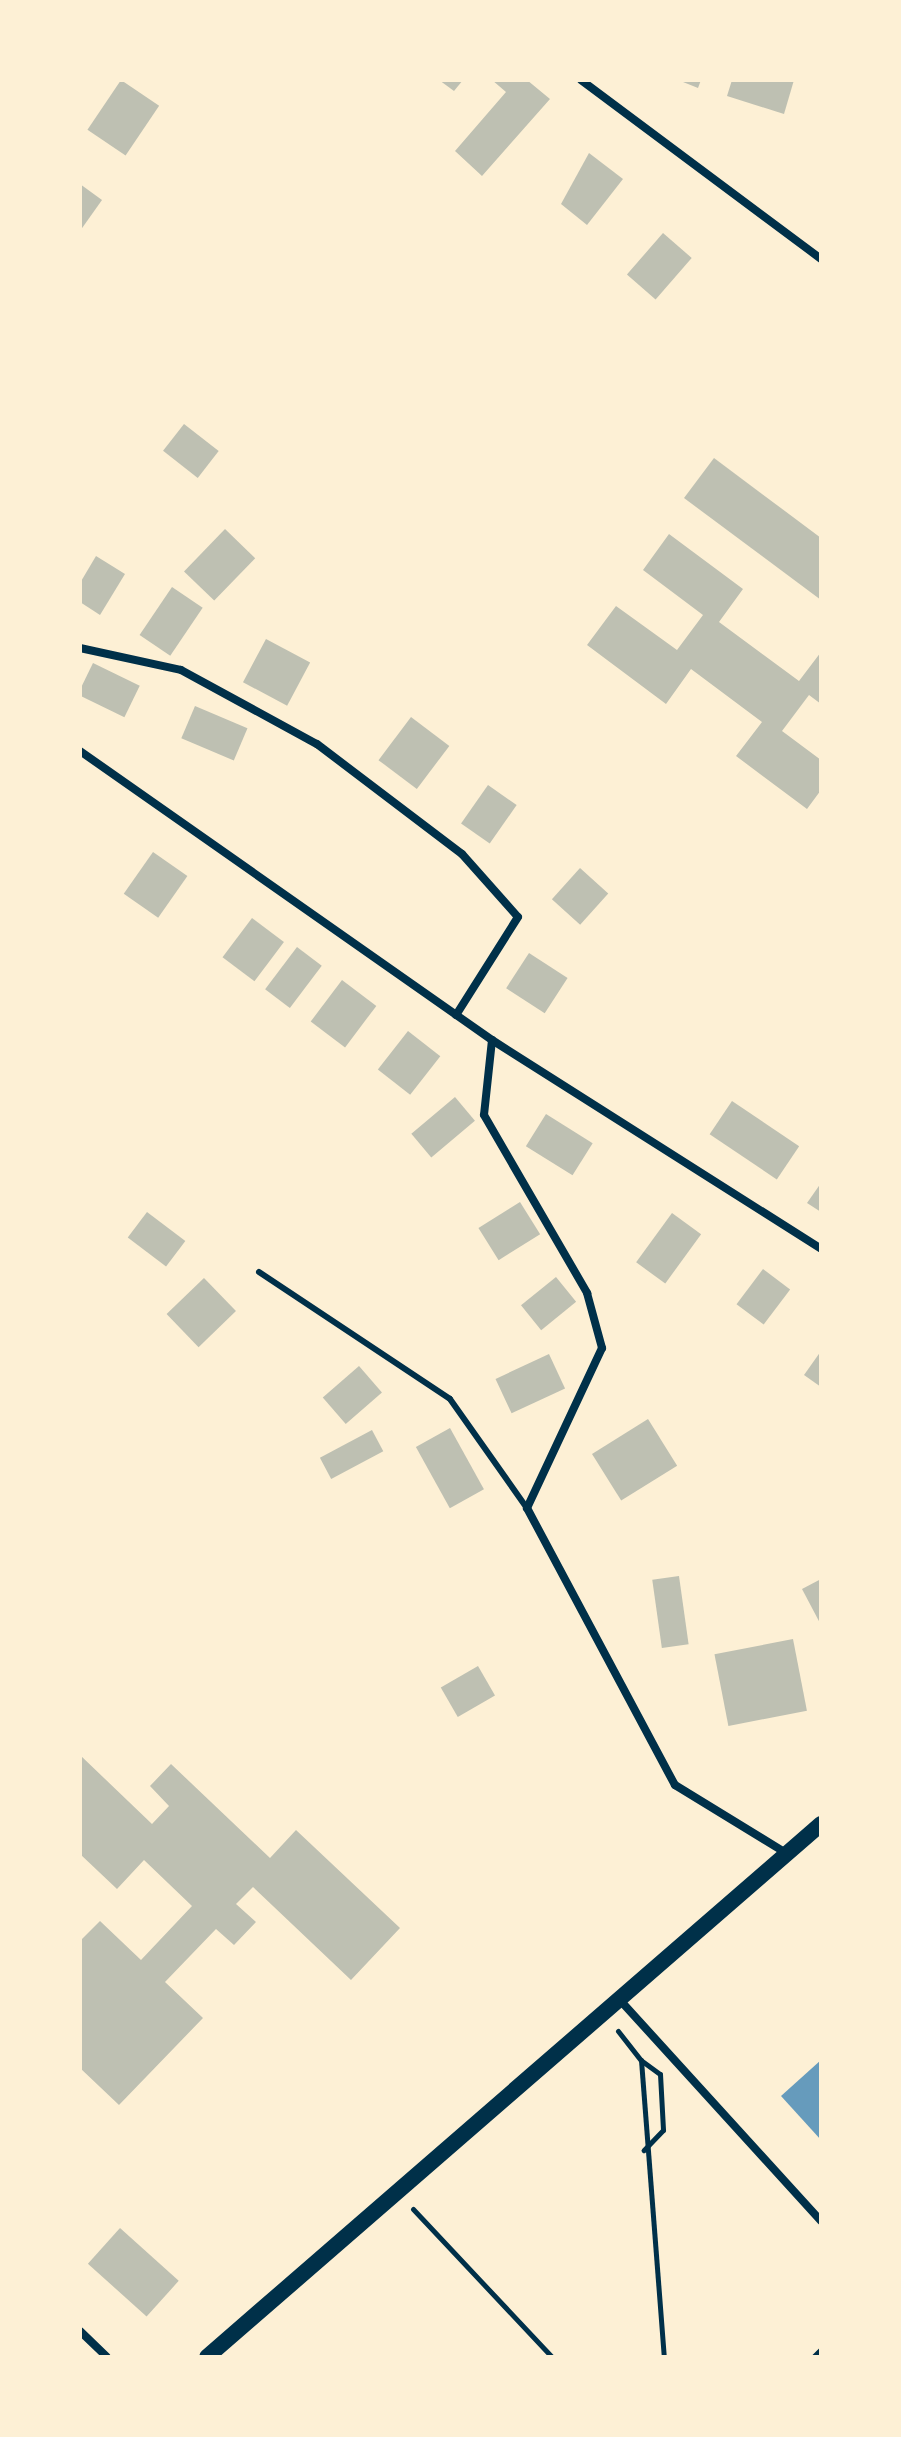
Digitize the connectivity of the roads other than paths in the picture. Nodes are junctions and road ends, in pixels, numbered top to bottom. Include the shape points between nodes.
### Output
1 (581, 80) edge
2 (821, 259) edge
3 (80, 648) edge
4 (80, 751) edge
5 (456, 1015) junction
6 (492, 1040) junction
7 (821, 1249) edge
8 (259, 1272) dead end
9 (527, 1508) junction
10 (821, 1824) edge
11 (786, 1853) junction
12 (618, 1999) junction
13 (821, 2221) edge
14 (80, 2331) edge
15 (107, 2357) edge
16 (207, 2357) edge

1 - 2 street
3 - 5 street via 181,670 304,736 462,854 518,917
4 - 5 street
5 - 6 street
6 - 7 street
6 - 9 street via 484,1115 587,1293 602,1348
8 - 9 lane via 450,1399
9 - 11 street via 675,1785
10 - 11 main road
11 - 12 main road
12 - 13 street
12 - 16 main road
14 - 15 street

